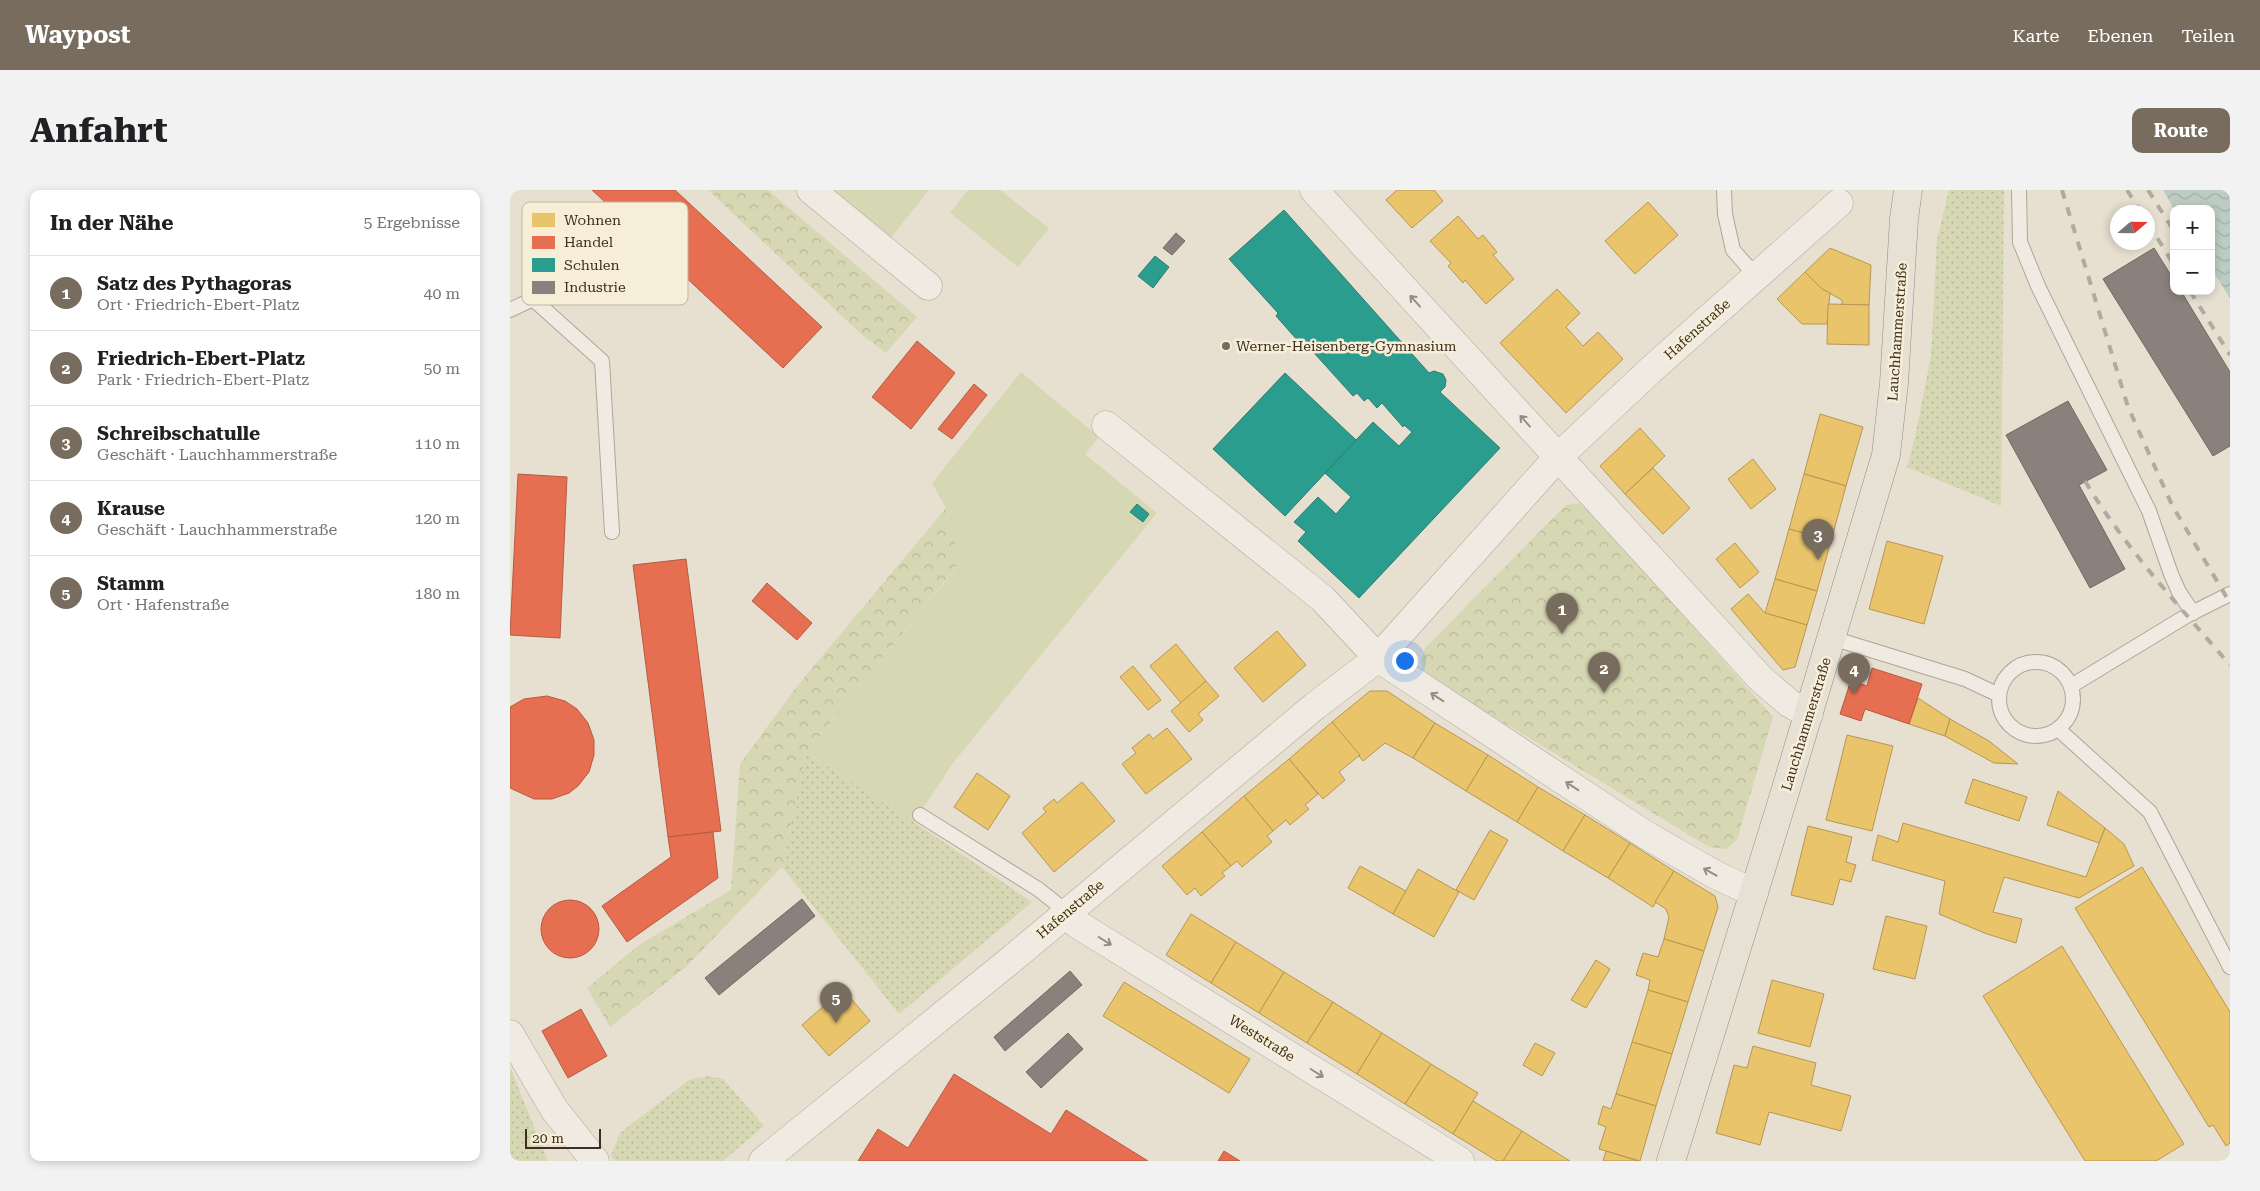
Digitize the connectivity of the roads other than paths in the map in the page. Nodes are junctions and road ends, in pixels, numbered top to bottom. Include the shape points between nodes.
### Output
1 (811, 190) edge
2 (1314, 190) edge
3 (1724, 190) edge
4 (1908, 190) edge
5 (2019, 190) edge
6 (1839, 203) dead end
7 (1756, 276) junction
8 (928, 286) dead end
9 (522, 304) edge
10 (540, 305) edge
11 (510, 310) edge
12 (1106, 425) dead end
13 (1558, 457) junction
14 (612, 532) dead end
15 (2230, 594) edge
16 (2193, 613) junction
17 (1832, 638) junction
18 (1378, 658) junction
19 (2071, 686) junction
20 (1999, 695) junction
21 (1809, 714) junction
22 (2058, 729) junction
23 (920, 815) dead end
24 (1754, 893) junction
25 (1066, 912) junction
26 (2230, 966) edge
27 (510, 1034) edge
28 (595, 1161) edge
29 (764, 1161) edge
30 (1460, 1161) edge
31 (1671, 1161) edge

1 - 8 street
13 -> 2 street
3 - 7 lane via 1725,214 1733,250
4 - 17 main road, Lauchhammerstraße via 1898,345 1886,455
5 - 16 lane via 2020,242 2038,286 2150,511 2171,574
6 - 7 street, Hafenstraße
7 - 13 street, Hafenstraße
9 - 11 lane
10 - 14 lane via 602,361
12 - 18 street via 1323,600
13 - 18 street, Hafenstraße
13 - 21 street via 1761,679 1789,703
15 - 16 lane
16 - 19 lane
17 - 20 lane via 1965,679
17 - 21 main road, Lauchhammerstraße
24 -> 18 street via 1646,835
18 - 25 street, Hafenstraße via 1315,706
19 - 20 lane via 2065,674 2055,667 2044,662 2031,662 2019,665 2009,673
19 - 22 lane via 2074,697 2072,709
20 - 22 lane via 2004,718 2023,734 2035,736
21 - 24 main road, Lauchhammerstraße
22 - 26 lane via 2150,812
23 - 25 lane via 1038,889
24 - 31 main road, Lauchhammerstraße
25 - 29 street, Hafenstraße
25 -> 30 street, Weststraße via 1077,924
27 - 28 street via 554,1109

